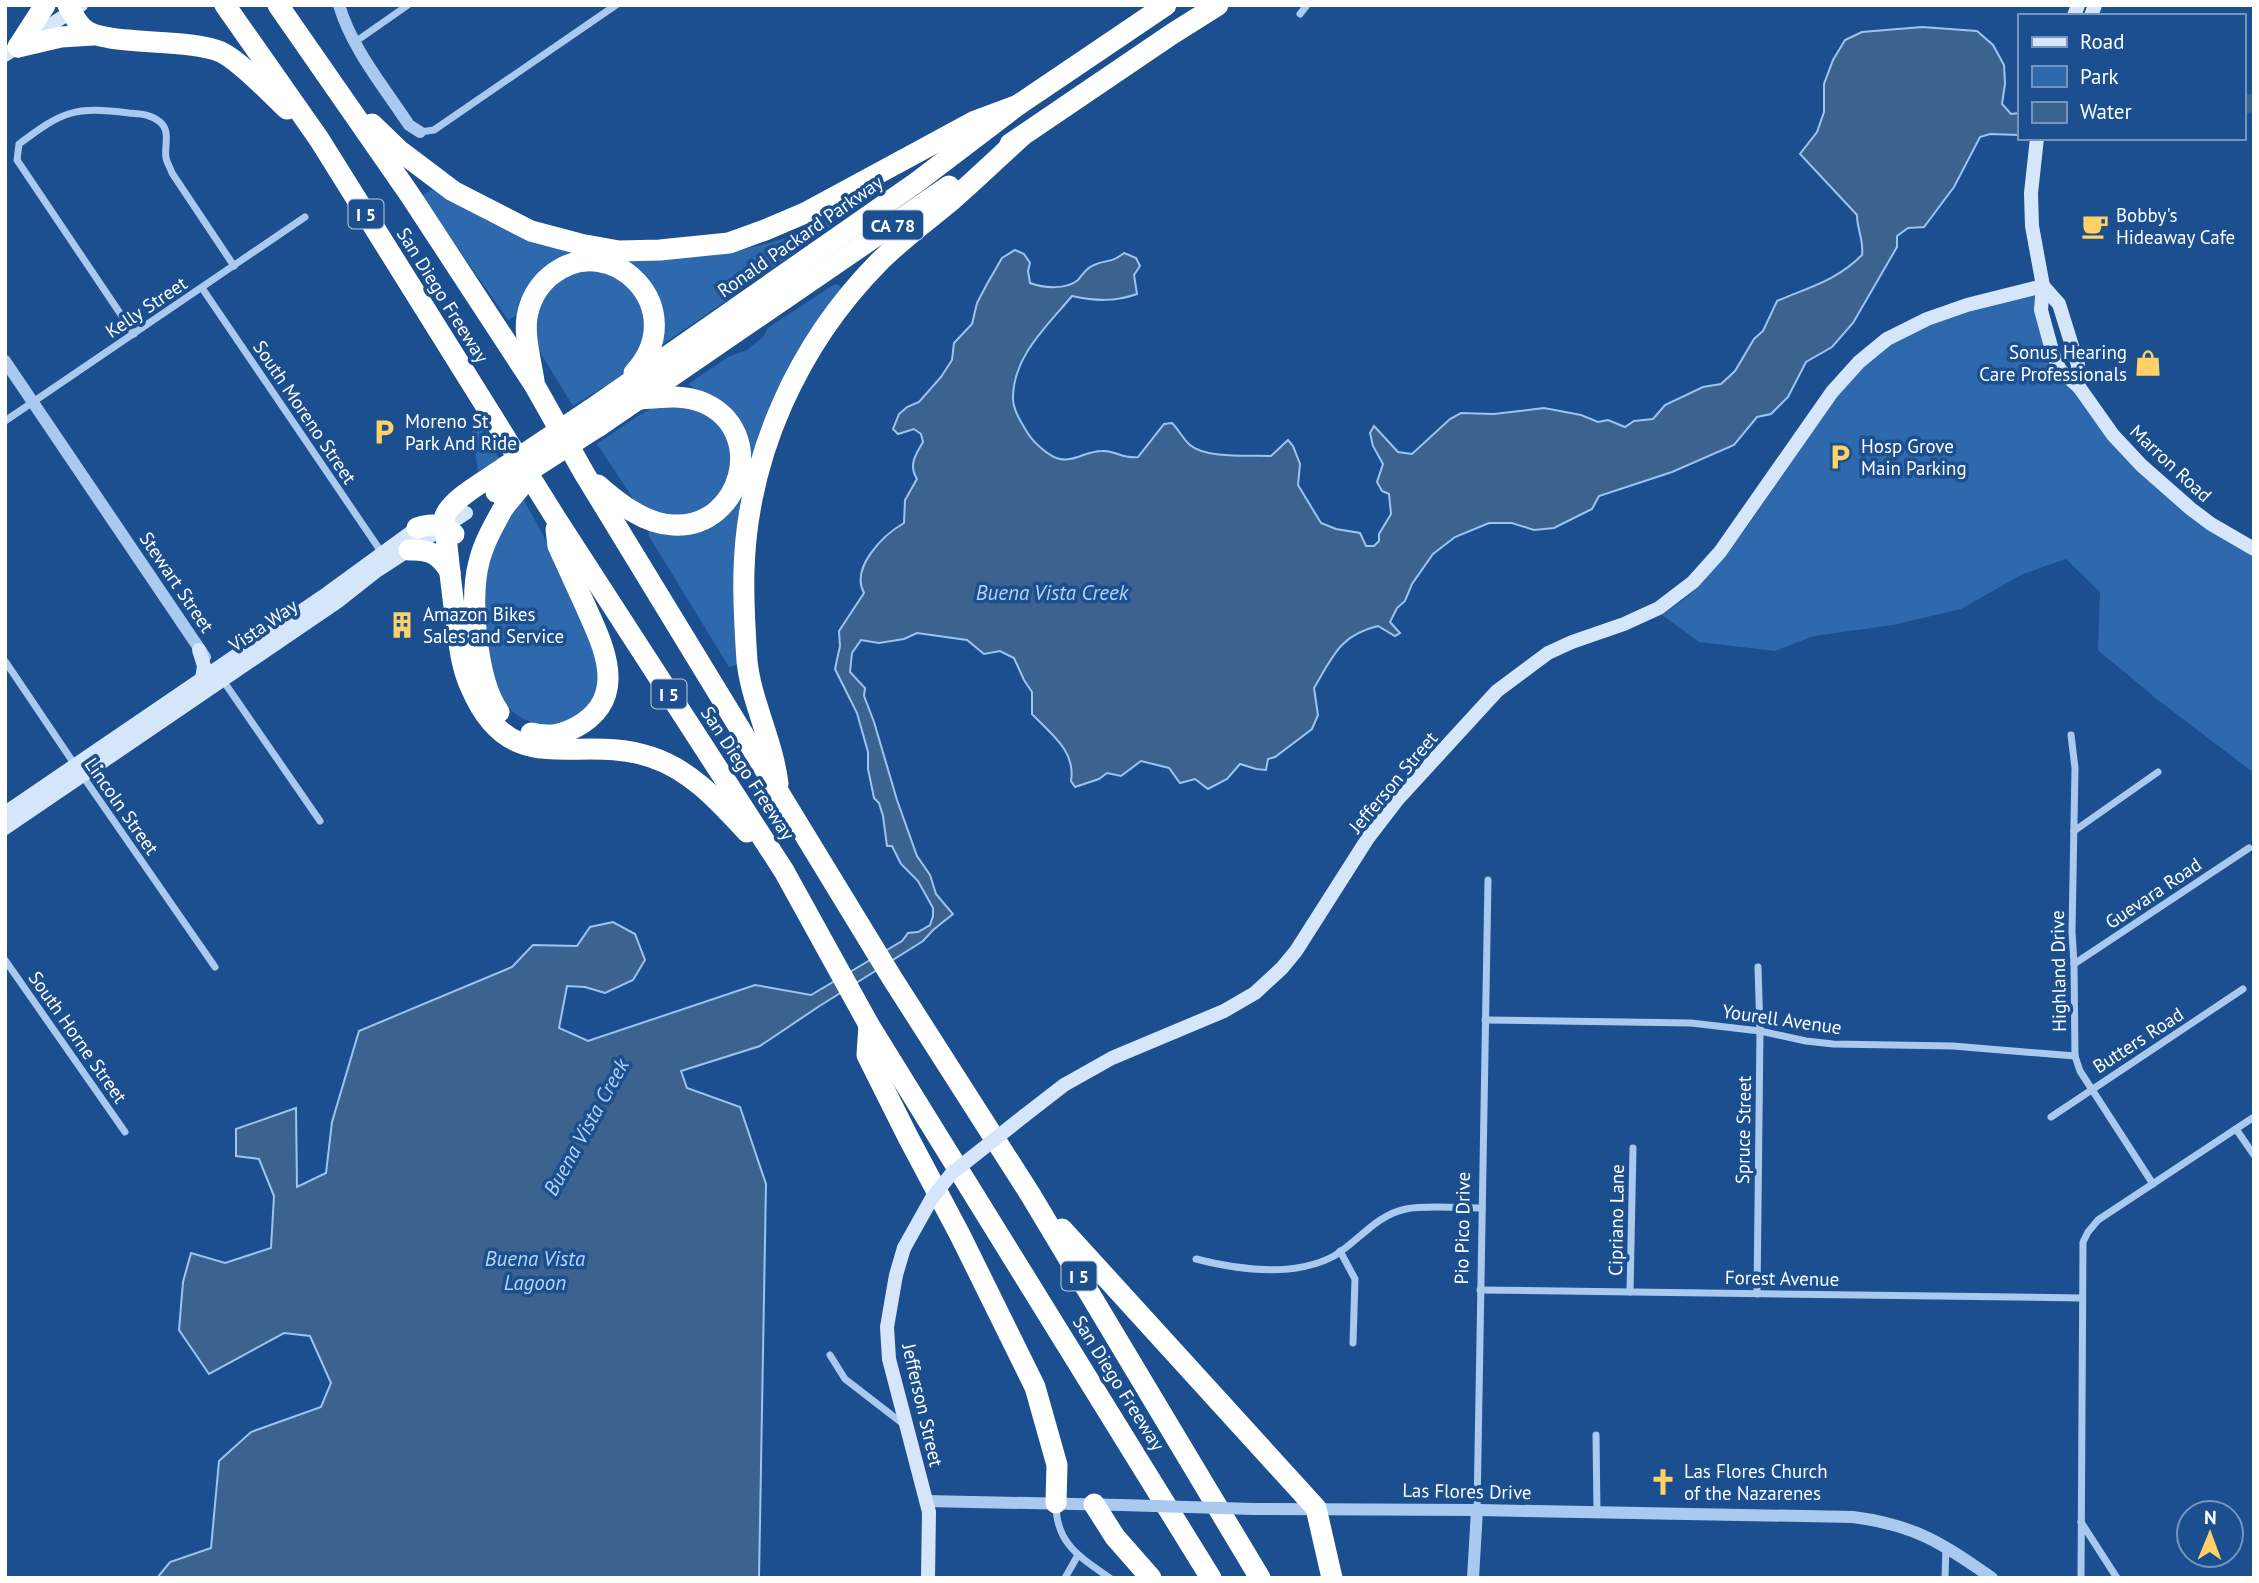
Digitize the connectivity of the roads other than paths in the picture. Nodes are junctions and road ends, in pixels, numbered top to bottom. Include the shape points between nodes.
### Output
1 (45, 5) edge
2 (225, 5) edge
3 (278, 5) edge
4 (339, 5) edge
5 (408, 5) edge
6 (616, 5) edge
7 (1167, 5) edge
8 (1218, 5) edge
9 (1307, 5) edge
10 (74, 7) edge
11 (1300, 14) dead end
12 (93, 35) junction
13 (355, 42) junction
14 (12, 51) edge
15 (342, 96) junction
16 (1018, 105) junction
17 (420, 132) joint
18 (1022, 136) junction
19 (319, 139) junction
20 (2037, 140) edge
21 (304, 217) dead end
22 (234, 266) junction
23 (2043, 286) junction
24 (202, 288) junction
25 (134, 334) junction
26 (5, 361) edge
27 (535, 386) junction
28 (618, 390) junction
29 (639, 399) junction
30 (33, 402) junction
31 (594, 418) junction
32 (5, 421) edge
33 (546, 460) joint
34 (584, 473) junction
35 (496, 493) junction
36 (461, 507) junction
37 (555, 517) junction
38 (445, 527) junction
39 (417, 528) junction
40 (409, 550) junction
41 (2254, 550) edge
42 (382, 553) junction
43 (450, 572) junction
44 (332, 597) junction
45 (477, 626) junction
46 (199, 650) junction
47 (5, 662) edge
48 (219, 675) junction
49 (202, 679) junction
50 (2071, 735) dead end
51 (78, 770) junction
52 (2158, 772) dead end
53 (779, 793) junction
54 (5, 813) edge
55 (320, 821) dead end
56 (5, 828) edge
57 (2074, 831) junction
58 (2249, 848) dead end
59 (784, 871) junction
60 (1488, 880) dead end
61 (5, 960) edge
62 (2074, 964) junction
63 (215, 967) dead end
64 (1758, 967) dead end
65 (2243, 989) dead end
66 (1485, 1020) junction
67 (869, 1025) junction
68 (1760, 1031) junction
69 (2075, 1056) junction
70 (2092, 1089) junction
71 (2050, 1117) dead end
72 (2254, 1117) edge
73 (2236, 1129) junction
74 (125, 1132) dead end
75 (1633, 1148) dead end
76 (2254, 1155) edge
77 (2153, 1184) junction
78 (1030, 1194) junction
79 (1482, 1208) junction
80 (1340, 1251) junction
81 (1196, 1259) dead end
82 (1480, 1290) junction
83 (1630, 1292) junction
84 (1757, 1294) junction
85 (2082, 1298) junction
86 (1353, 1343) dead end
87 (830, 1355) dead end
88 (905, 1424) junction
89 (1596, 1435) dead end
90 (926, 1501) junction
91 (1056, 1503) junction
92 (1094, 1504) junction
93 (1316, 1508) junction
94 (1476, 1510) junction
95 (1597, 1512) junction
96 (2080, 1521) junction
97 (1946, 1546) junction
98 (1078, 1555) junction
99 (928, 1578) edge
100 (1065, 1578) edge
101 (1110, 1578) edge
102 (1151, 1578) edge
103 (1211, 1578) edge
104 (1260, 1578) edge
105 (1332, 1578) edge
106 (1473, 1578) edge
107 (1945, 1578) edge
108 (1992, 1578) edge
109 (2081, 1578) edge
110 (2117, 1578) edge

1 - 14 highway
2 - 19 highway, San Diego Freeway / I 5
3 - 15 highway, San Diego Freeway / I 5
4 - 13 street
5 - 13 street
6 - 17 street via 434,130
7 - 16 highway, Ronald Packard Parkway / CA 78
8 - 18 highway, Ronald Packard Parkway / CA 78
9 - 11 street
10 - 12 highway via 81,27
10 - 14 main road
12 - 14 highway via 61,37
12 - 19 highway via 194,44 223,53
13 - 17 street via 409,125
15 - 16 highway via 400,151 453,191 531,231 619,251 729,243 805,213 975,121
15 - 27 highway, San Diego Freeway / I 5
16 - 28 highway, Ronald Packard Parkway / CA 78 via 917,182
18 - 29 highway, Ronald Packard Parkway / CA 78
18 - 53 highway via 877,264 830,319 776,418 753,495 744,603 748,664 775,759
19 - 37 highway, San Diego Freeway / I 5
20 - 23 main road via 2030,209
21 - 22 street, Kelly Street
22 - 24 street, Kelly Street
22 - 25 street via 172,173 162,123 148,115 93,108 50,121 19,144 18,160
23 - 41 main road, Marron Road via 2041,310 2060,370 2141,465 2191,509
23 - 88 main road, Jefferson Street, bridge via 1967,304 1887,339 1832,392 1720,552 1693,582 1659,608 1548,653 1497,691 1398,799 1296,951 1264,985 1224,1011 1112,1058 1064,1085 952,1173 904,1248 896,1275 887,1327 889,1359
24 - 25 street, Kelly Street
24 - 42 street, South Moreno Street
25 - 30 street, Kelly Street
26 - 30 street, Stewart Street
27 - 28 highway via 526,320 533,298 555,272 575,263 594,262 628,273 646,292 654,314 651,348
27 - 34 highway, San Diego Freeway / I 5
28 - 31 highway, Ronald Packard Parkway / CA 78
29 - 31 highway, Ronald Packard Parkway / CA 78
29 - 34 highway via 688,398 705,403 731,426 741,470 730,498 705,519 661,523 630,510
30 - 32 street, Kelly Street
30 - 46 street, Stewart Street
31 - 33 highway, Ronald Packard Parkway / CA 78, bridge
31 - 35 highway, Ronald Packard Parkway / CA 78, bridge
33 - 35 highway, Vista Way, bridge
34 - 53 highway, San Diego Freeway / I 5
35 - 36 highway, Vista Way
35 - 45 highway via 475,586
36 - 38 highway via 445,514
36 - 39 main road, Vista Way
37 - 45 highway via 558,546 604,647 609,672 599,709 576,728 549,736 522,730 507,720 486,688
37 - 59 highway, San Diego Freeway / I 5
38 - 39 highway
38 - 40 main road, Vista Way
38 - 43 highway
38 - 45 highway via 460,544 466,604
39 - 42 main road, Vista Way
40 - 43 highway via 436,554
40 - 44 main road, Vista Way
42 - 44 main road, Vista Way
43 - 59 highway via 460,654 469,686 495,728 522,745 620,751 676,767 715,797
44 - 48 main road, Vista Way
46 - 48 street, Stewart Street
46 - 49 main road
47 - 51 street, Lincoln Street
48 - 49 main road, Vista Way
48 - 51 main road, Vista Way
48 - 55 street, Stewart Street
49 - 51 main road, Vista Way
50 - 57 street, Highland Drive
51 - 54 main road, Vista Way
51 - 56 main road, Vista Way
51 - 63 street, Lincoln Street
52 - 57 street
53 - 78 highway, San Diego Freeway / I 5
57 - 62 street, Highland Drive
58 - 62 street, Guevara Road
59 - 67 highway, San Diego Freeway / I 5
60 - 66 street, Pio Pico Drive
61 - 74 street, South Horne Street
62 - 69 street, Highland Drive
64 - 68 street, Spruce Street
65 - 70 street, Butters Road
66 - 68 street, Yourell Avenue via 1691,1023
66 - 79 street, Pio Pico Drive
67 - 91 highway via 867,1055 1035,1387 1057,1465
67 - 103 highway, San Diego Freeway / I 5
68 - 69 street, Yourell Avenue via 1833,1044 1952,1046
68 - 84 street, Spruce Street
69 - 70 street, Highland Drive
70 - 71 street, Butters Road
70 - 77 street, Highland Drive
72 - 73 street
73 - 76 street
73 - 77 street
75 - 83 street, Cipriano Lane
77 - 85 street via 2088,1231 2083,1242
78 - 93 highway
78 - 104 highway, San Diego Freeway / I 5
79 - 80 street via 1408,1208 1387,1215
79 - 82 street, Pio Pico Drive
80 - 81 street via 1299,1268 1227,1267
80 - 86 street via 1355,1279
82 - 83 street, Forest Avenue
82 - 94 street, Pio Pico Drive
83 - 84 street, Forest Avenue
84 - 85 street, Forest Avenue
85 - 96 street
87 - 88 street via 845,1379
88 - 90 main road, Jefferson Street
89 - 95 street
90 - 91 street, Las Flores Drive
90 - 99 main road, Jefferson Street
91 - 92 street, Las Flores Drive
91 - 98 street via 1056,1519 1066,1543
92 - 93 street, Las Flores Drive, bridge
92 - 102 highway via 1115,1537
93 - 94 street, Las Flores Drive
93 - 105 highway
94 - 95 street, Las Flores Drive
94 - 106 street, Pio Pico Drive
95 - 97 street, Las Flores Drive via 1853,1517 1906,1527
96 - 109 street
96 - 110 street
97 - 107 street
97 - 108 street, Las Flores Drive
98 - 100 street
98 - 101 street

